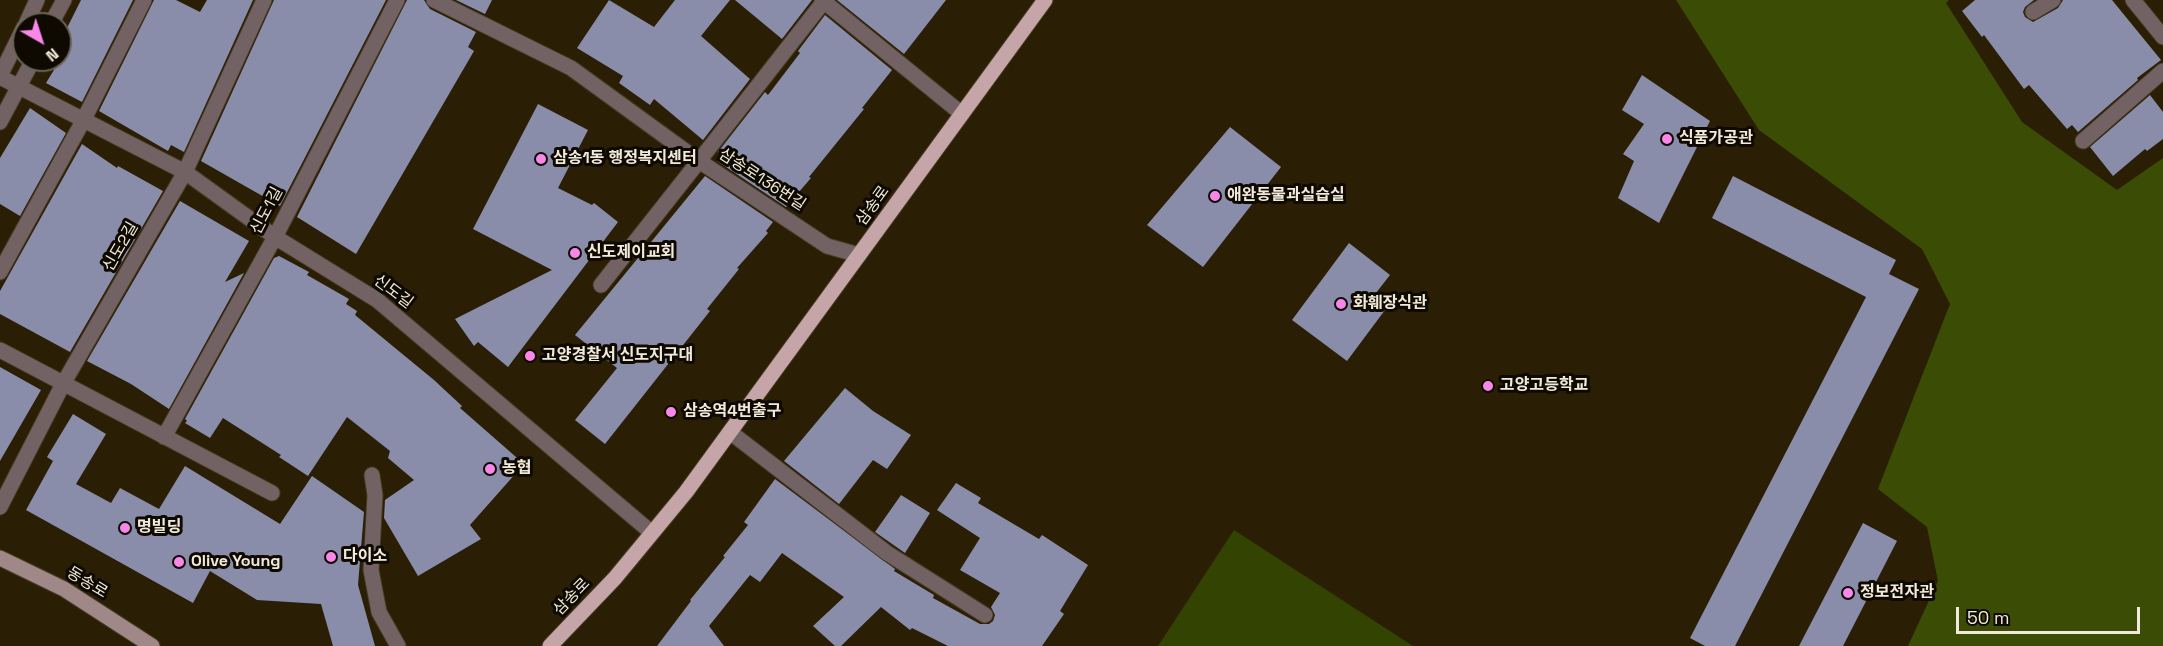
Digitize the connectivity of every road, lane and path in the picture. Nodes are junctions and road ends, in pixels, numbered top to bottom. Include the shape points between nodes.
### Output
1 (144, 0) edge
2 (264, 0) edge
3 (397, 0) edge
4 (434, 0) edge
5 (824, 0) edge
6 (1045, 0) edge
7 (2054, 0) edge
8 (2133, 0) edge
9 (2033, 12) dead end
10 (2163, 38) edge
11 (12, 53) edge
12 (2163, 71) edge
13 (27, 72) edge
14 (0, 77) edge
15 (19, 87) junction
16 (962, 114) junction
17 (83, 121) junction
18 (0, 122) edge
19 (2083, 141) dead end
20 (699, 162) junction
21 (185, 172) junction
22 (275, 237) junction
23 (859, 255) junction
24 (0, 272) edge
25 (601, 285) dead end
26 (0, 350) edge
27 (63, 384) junction
28 (730, 432) junction
29 (164, 437) junction
30 (372, 476) dead end
31 (272, 493) dead end
32 (0, 507) edge
33 (652, 533) junction
34 (0, 558) edge
35 (985, 615) dead end
36 (152, 646) edge
37 (398, 646) edge
38 (550, 646) edge

1 - 17 street
2 - 21 street, 신도2길
3 - 22 street, 신도1길
4 - 20 street via 571,68
5 - 16 street
5 - 20 street, 삼송로136번길
6 - 16 main road, 삼송로
7 - 9 street
8 - 10 street
11 - 14 street
12 - 19 street
13 - 15 street
14 - 15 street, 신도길
15 - 17 street, 신도길
15 - 18 street
16 - 23 main road, 삼송로
17 - 21 street, 신도길
17 - 24 street
20 - 23 street, 삼송로136번길 via 827,246
20 - 25 street
21 - 22 street, 신도길
21 - 27 street, 신도2길
22 - 29 street, 신도1길
22 - 33 street, 신도길 via 377,300
23 - 28 main road, 삼송로
26 - 27 street
27 - 29 street
27 - 32 street, 신도2길
28 - 33 main road, 삼송로
28 - 35 street via 887,553
29 - 31 street
30 - 37 street via 375,495 371,570 379,612
33 - 38 main road, 삼송로
34 - 36 main road, 동송로 via 64,589

